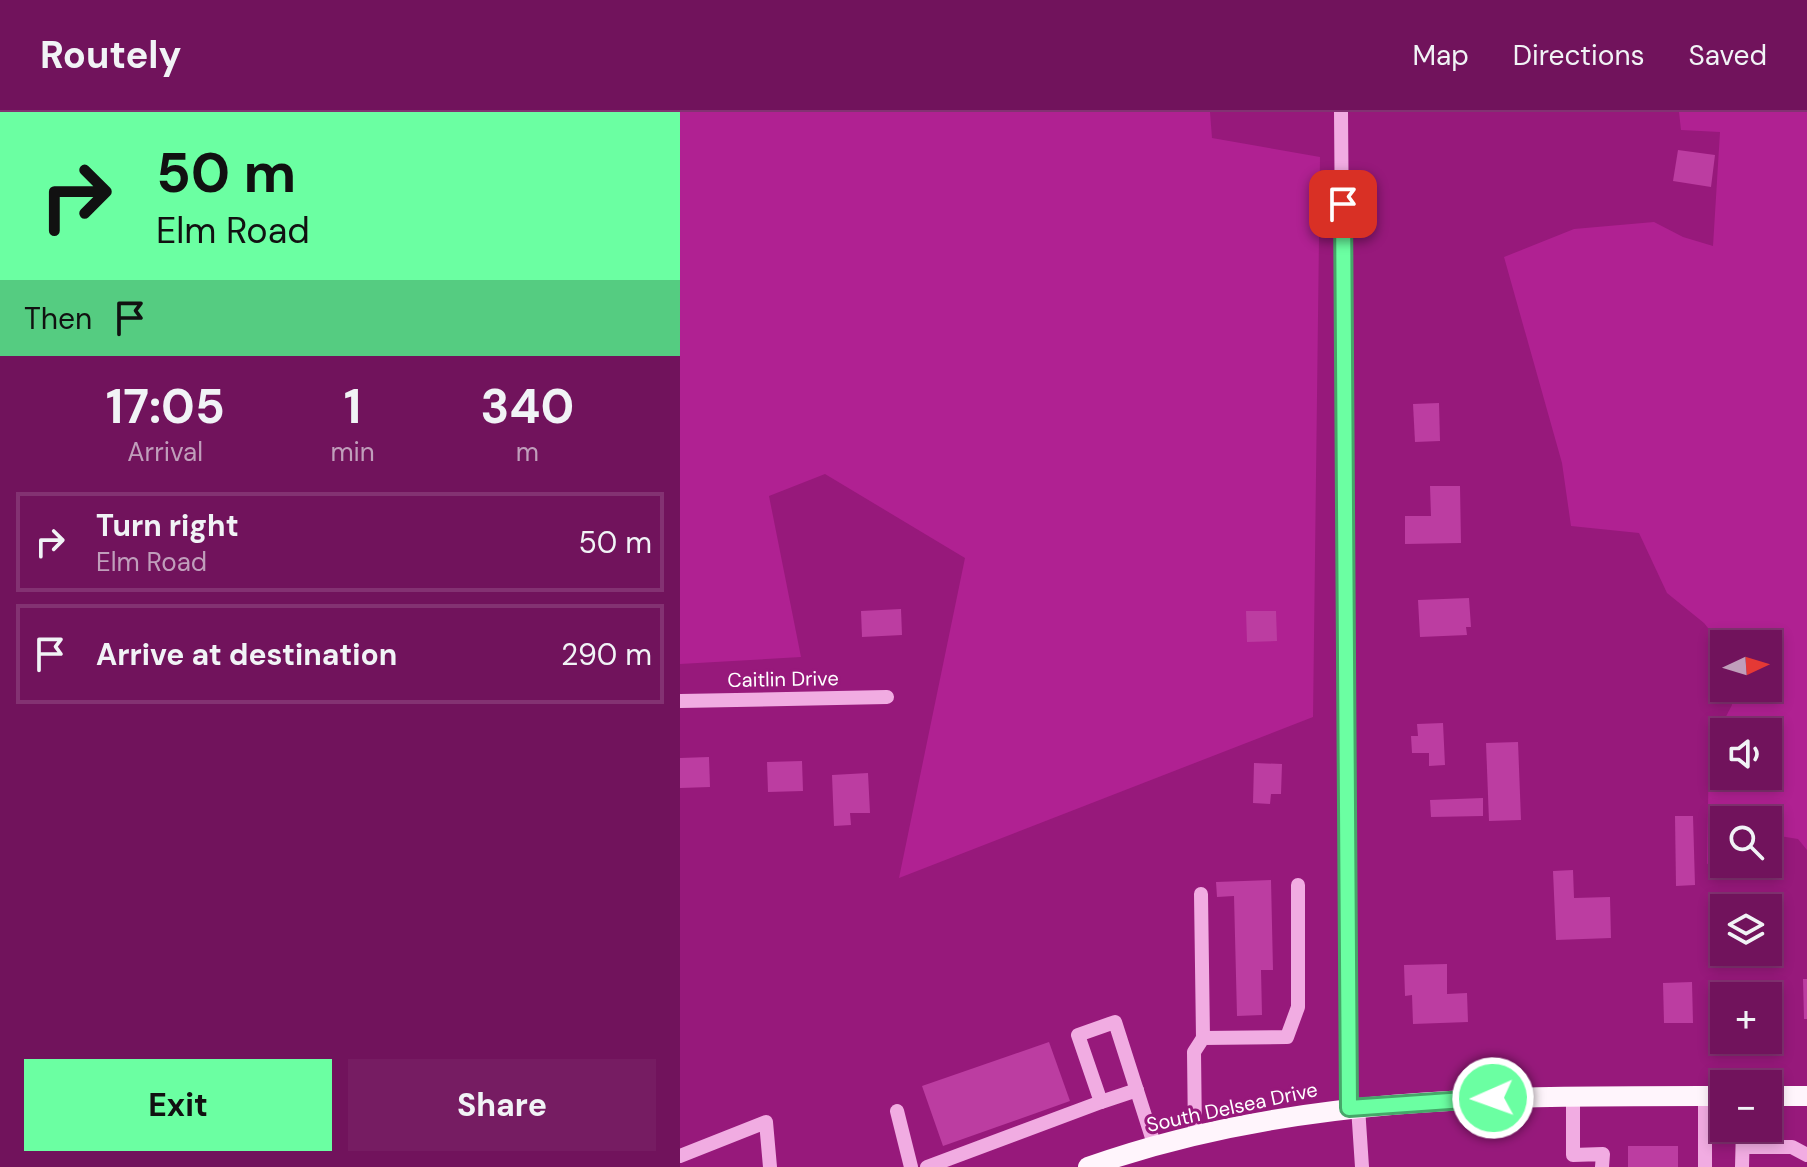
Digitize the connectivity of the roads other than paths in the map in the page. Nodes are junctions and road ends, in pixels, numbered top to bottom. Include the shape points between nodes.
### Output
1 (1341, 112) edge
2 (887, 697) dead end
3 (680, 701) edge
4 (1298, 885) dead end
5 (1201, 894) dead end
6 (1203, 1038) junction
7 (1137, 1090) junction
8 (1710, 1096) edge
9 (1782, 1096) edge
10 (1807, 1096) edge
11 (1573, 1098) junction
12 (1101, 1102) junction
13 (1354, 1108) junction
14 (897, 1111) dead end
15 (1710, 1128) edge
16 (1195, 1136) junction
17 (1743, 1142) edge
18 (1155, 1147) junction
19 (1743, 1147) junction
20 (1807, 1155) edge
21 (680, 1156) edge
22 (770, 1167) edge
23 (911, 1167) edge
24 (927, 1167) edge
25 (1088, 1167) edge
26 (1362, 1167) edge
27 (1602, 1167) edge
28 (1705, 1167) edge
29 (1742, 1167) edge

1 - 13 street
2 - 3 street, Caitlin Drive
4 - 6 street via 1298,1007 1287,1037
5 - 6 street
6 - 16 street via 1194,1052
7 - 12 street
7 - 12 street via 1115,1022 1078,1035
7 - 18 street
8 - 11 main road, South Delsea Drive
9 - 10 main road
11 - 13 main road, South Delsea Drive via 1405,1101
11 - 27 street via 1573,1155 1603,1154
12 - 24 street
13 - 16 main road, South Delsea Drive
13 - 26 street
14 - 23 street
15 - 28 street
16 - 18 main road, South Delsea Drive
17 - 19 street
18 - 25 main road, South Delsea Drive
19 - 20 street via 1792,1147
19 - 29 street
21 - 22 street via 766,1122

